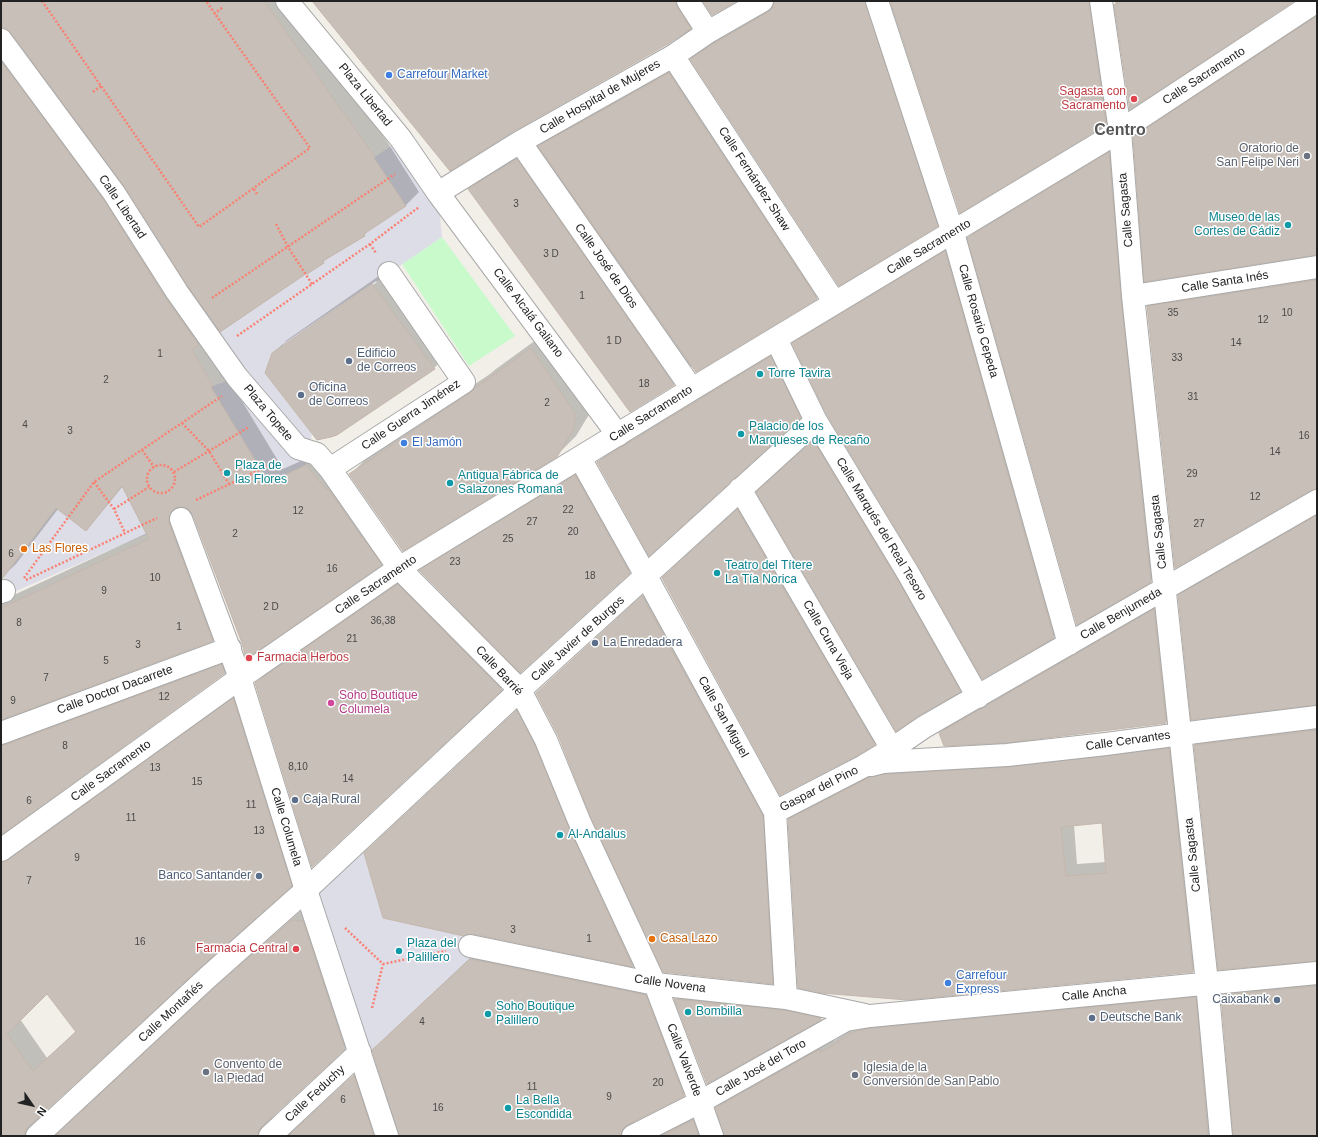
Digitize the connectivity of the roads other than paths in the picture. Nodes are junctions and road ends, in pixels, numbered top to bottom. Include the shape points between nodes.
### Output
1 (688, 1) edge
2 (762, 1) edge
3 (877, 1) edge
4 (1101, 1) edge
5 (1317, 1) edge
6 (289, 2) edge
7 (708, 32) junction
8 (1, 40) edge
9 (673, 56) junction
10 (1120, 131) junction
11 (520, 142) junction
12 (438, 193) junction
13 (953, 233) junction
14 (1317, 267) edge
15 (389, 273) dead end
16 (1133, 296) junction
17 (835, 303) junction
18 (776, 339) junction
19 (240, 381) joint
20 (692, 390) junction
21 (816, 421) junction
22 (618, 435) junction
23 (298, 448) joint
24 (580, 458) junction
25 (330, 469) junction
26 (740, 489) junction
27 (1317, 501) edge
28 (178, 513) road end
29 (399, 568) junction
30 (646, 576) junction
31 (1165, 588) junction
32 (1069, 644) junction
33 (230, 648) junction
34 (240, 678) junction
35 (520, 690) junction
36 (978, 697) junction
37 (1317, 718) edge
38 (924, 727) junction
39 (1, 733) edge
40 (1180, 734) junction
41 (892, 749) junction
42 (938, 760) junction
43 (864, 766) junction
44 (775, 812) junction
45 (1, 850) edge
46 (306, 890) junction
47 (470, 946) road end
48 (1317, 973) edge
49 (1207, 983) junction
50 (655, 984) junction
51 (786, 998) junction
52 (870, 1016) junction
53 (360, 1052) junction
54 (700, 1102) junction
55 (37, 1136) edge
56 (270, 1136) edge
57 (387, 1136) edge
58 (633, 1136) edge
59 (712, 1136) edge
60 (1221, 1136) edge

1 - 7 street
2 - 7 street, Calle Hospital de Mujeres
3 - 13 street, Calle Rosario Cepeda
4 - 10 street, Calle Sagasta
5 - 10 street, Calle Sacramento
6 - 12 street, Plaza Libertad via 401,140
7 - 9 street, Calle Hospital de Mujeres
8 - 19 street, Calle Libertad via 114,193 191,312
9 - 11 street, Calle Hospital de Mujeres
9 - 17 street, Calle Fernández Shaw
10 - 13 street, Calle Sacramento
10 - 16 street, Calle Sagasta
11 - 12 street, Calle Hospital de Mujeres
11 - 20 street, Calle José de Dios
12 - 22 street, Calle Alcalá Galiano
13 - 17 street, Calle Sacramento
13 - 32 street, Calle Rosario Cepeda
14 - 16 street, Calle Santa Inés
15 - 25 street, Calle Guerra Jiménez via 464,382
16 - 31 street, Calle Sagasta
17 - 18 street, Calle Sacramento
18 - 20 street, Calle Sacramento
18 - 21 street, Calle Marqués del Real Tesoro
19 - 23 street, Plaza Topete
20 - 22 street, Calle Sacramento
21 - 26 street, Calle Javier de Burgos
21 - 36 street, Calle Marqués del Real Tesoro via 908,573
22 - 24 street, Calle Sacramento
23 - 25 street, Calle Barrié via 317,454
24 - 29 street, Calle Sacramento
24 - 30 street, Calle San Miguel
25 - 29 street, Calle Barrié
26 - 30 street, Calle Javier de Burgos
26 - 41 street, Calle Cuna Vieja
27 - 31 street, Calle Benjumeda
28 - 33 street, Calle Columela
29 - 34 street, Calle Sacramento
29 - 35 street, Calle Barrié
30 - 35 street, Calle Javier de Burgos
30 - 44 street, Calle San Miguel
31 - 32 street, Calle Benjumeda
31 - 40 street, Calle Sagasta
32 - 36 street, Calle Benjumeda
33 - 34 street, Calle Columela
33 - 39 street, Calle Doctor Dacarrete
34 - 45 street, Calle Sacramento
34 - 46 street, Calle Columela
35 - 46 street, Calle Javier de Burgos
35 - 50 street, Calle Barrié via 546,740 580,823
36 - 38 street, Calle Benjumeda
37 - 40 street, Calle Cervantes
38 - 41 street, Gaspar del Pino
38 - 42 street
40 - 42 street, Calle Cervantes via 1007,755
40 - 49 street, Calle Sagasta
41 - 43 street, Gaspar del Pino
42 - 43 street, Gaspar del Pino via 883,762
43 - 44 street, Gaspar del Pino
44 - 51 street, Calle San Miguel
46 - 53 street, Calle Columela
46 - 55 street, Calle Montañés
47 - 50 street, Calle Novena
48 - 49 street, Calle Ancha
49 - 52 street, Calle Ancha
49 - 60 street, Calle Sagasta
50 - 51 street, Calle Novena
50 - 54 street, Calle Valverde
51 - 52 street, Calle Novena
52 - 54 street, Calle José del Toro via 846,1020
53 - 56 street, Calle Feduchy
53 - 57 street, Calle Columela
54 - 58 street, Calle José del Toro
54 - 59 street, Calle Valverde

